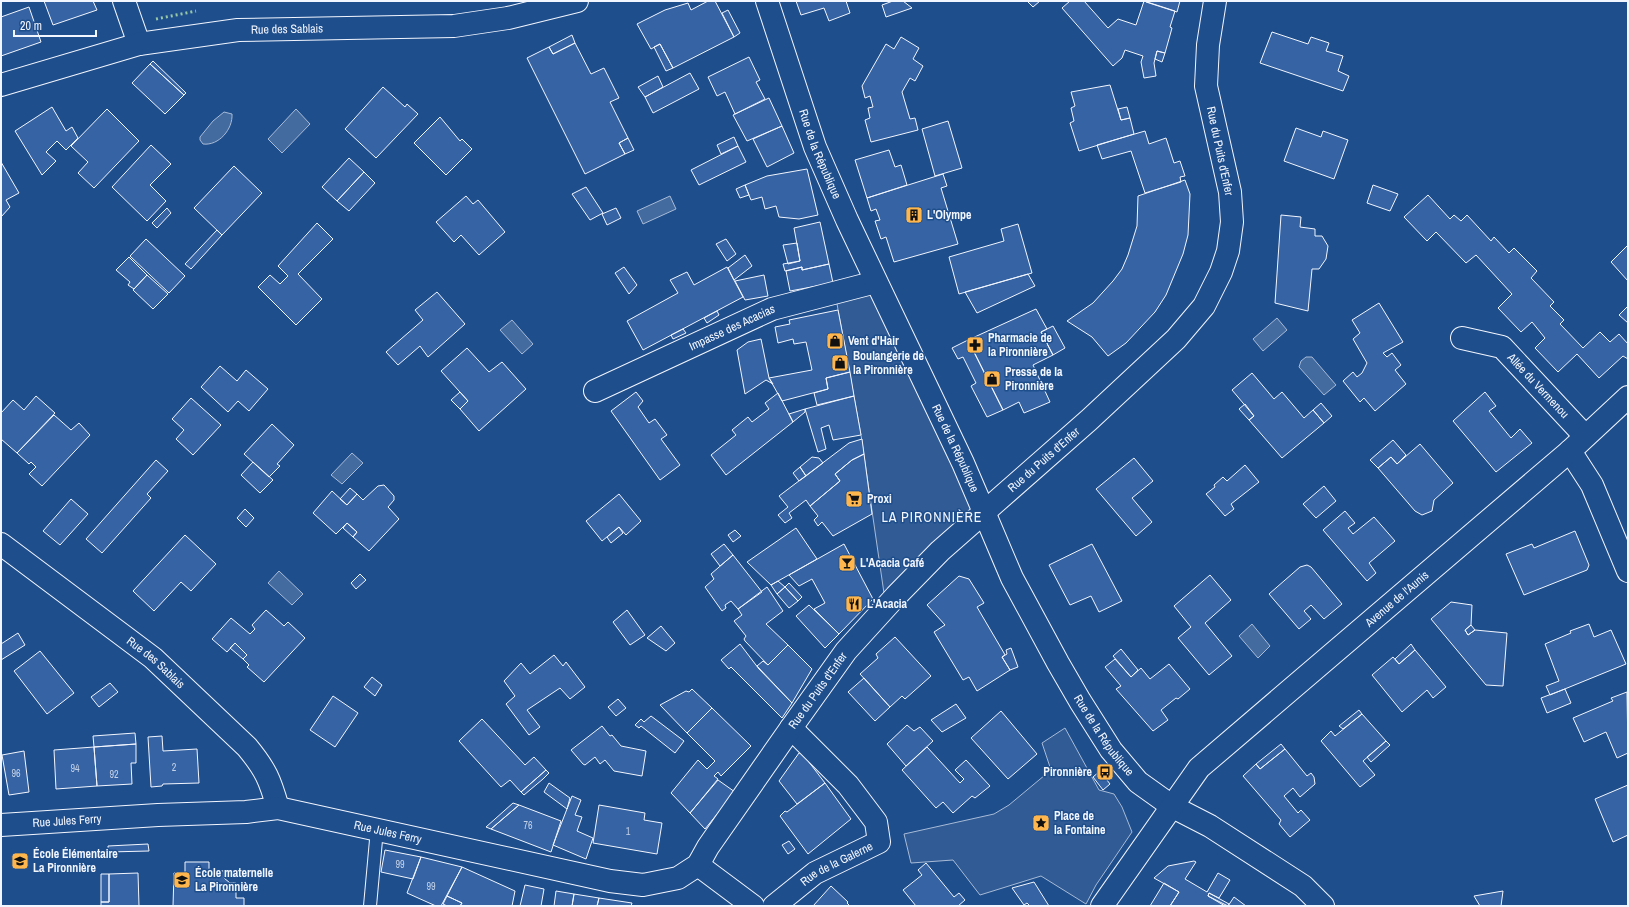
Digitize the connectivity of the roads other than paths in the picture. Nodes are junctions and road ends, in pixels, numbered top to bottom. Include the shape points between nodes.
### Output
1 (124, 1) edge
2 (578, 1) edge
3 (767, 1) edge
4 (1215, 1) edge
5 (139, 44) junction
6 (1, 85) edge
7 (876, 282) junction
8 (1462, 338) dead end
9 (595, 392) dead end
10 (1628, 397) edge
11 (1578, 444) junction
12 (984, 512) junction
13 (1, 544) edge
14 (1628, 571) edge
15 (791, 728) junction
16 (1173, 807) junction
17 (278, 808) junction
18 (1, 825) edge
19 (377, 829) junction
20 (698, 865) junction
21 (1103, 904) edge
22 (370, 906) edge
23 (753, 906) edge
24 (774, 906) edge
25 (1323, 906) edge

1 - 5 street
2 - 5 street, Rue des Sablais via 508,18 454,26 238,30
3 - 7 street, Rue de la République via 815,147
4 - 12 street, Rue du Puits d'Enfer via 1208,45 1206,86 1230,192 1232,222 1228,251 1221,272 1204,306 1176,339
5 - 6 street, Rue des Sablais
7 - 9 street, Impasse des Acacias via 772,309
7 - 12 street, Rue de la République
8 - 11 street, Allée du Vermenou via 1502,347
10 - 11 street, Avenue de l'Aunis
11 - 14 street, Allée du Vermenou
11 - 16 street, Avenue de l'Aunis via 1223,747 1200,768
12 - 15 street, Rue du Puits d'Enfer via 940,551 886,607 846,652
12 - 16 street, Rue de la République via 1027,608 1080,702 1111,750 1138,782
13 - 17 street, Rue des Sablais via 153,658 247,747 261,763 269,778
15 - 20 street, Rue du Puits d'Enfer
15 - 24 street, Rue de la Galerne via 848,785 876,822 879,842 815,873
16 - 21 street, Avenue de l'Aunis
16 - 25 street, Rue de la République via 1210,826 1303,886
17 - 18 street, Rue Jules Ferry via 246,812
17 - 19 street, Rue Jules Ferry
19 - 20 street, Rue Jules Ferry via 610,881 643,885 678,878
19 - 22 lane
20 - 23 street

